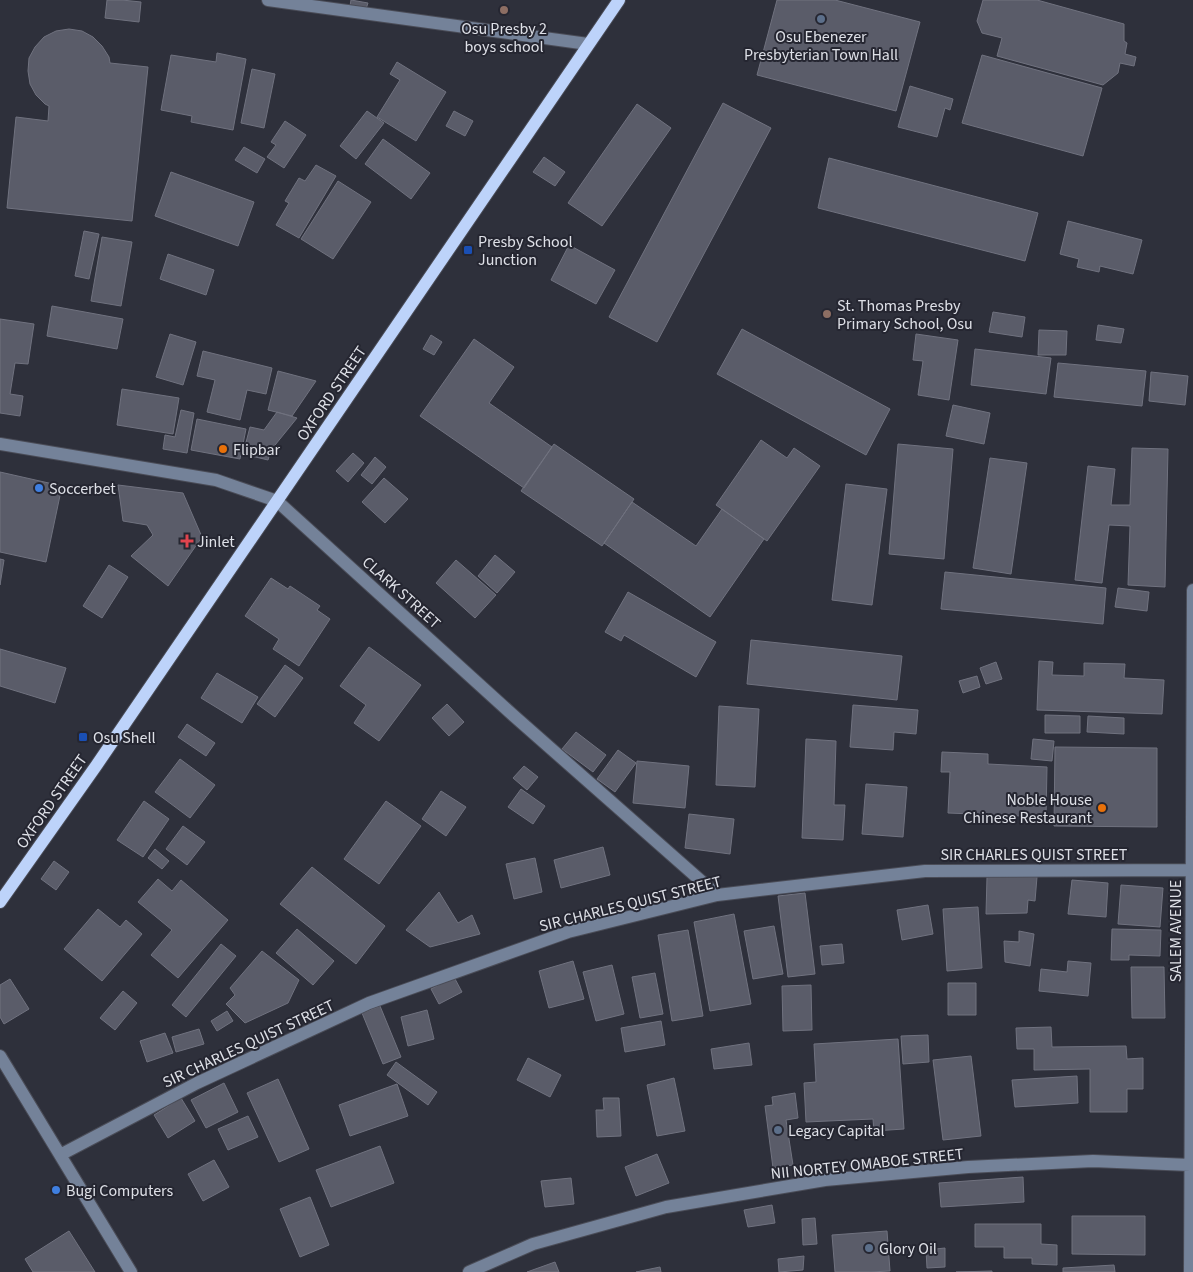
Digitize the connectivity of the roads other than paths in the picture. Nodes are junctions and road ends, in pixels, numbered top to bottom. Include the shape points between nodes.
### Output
1 (268, 0) edge
2 (619, 0) edge
3 (588, 44) junction
4 (0, 444) edge
5 (277, 501) junction
6 (1193, 590) edge
7 (1192, 870) edge
8 (717, 895) junction
9 (0, 902) edge
10 (0, 1056) edge
11 (60, 1155) junction
12 (1190, 1166) junction
13 (131, 1272) edge
14 (469, 1272) edge
15 (1190, 1272) edge

1 - 3 street
2 - 3 main road, OXFORD STREET
3 - 5 main road, OXFORD STREET
4 - 5 street, CLARK STREET via 216,480
5 - 8 street, CLARK STREET
5 - 9 main road, OXFORD STREET
6 - 7 street, SALEM AVENUE
7 - 8 street, SIR CHARLES QUIST STREET via 925,871
7 - 12 street, SALEM AVENUE
8 - 11 street, SIR CHARLES QUIST STREET via 568,932 369,1004 197,1083
10 - 11 street
11 - 13 street
12 - 14 street, NII NORTEY OMABOE STREET via 1083,1162 968,1167 825,1180 666,1207 533,1244
12 - 15 street, SALEM AVENUE

